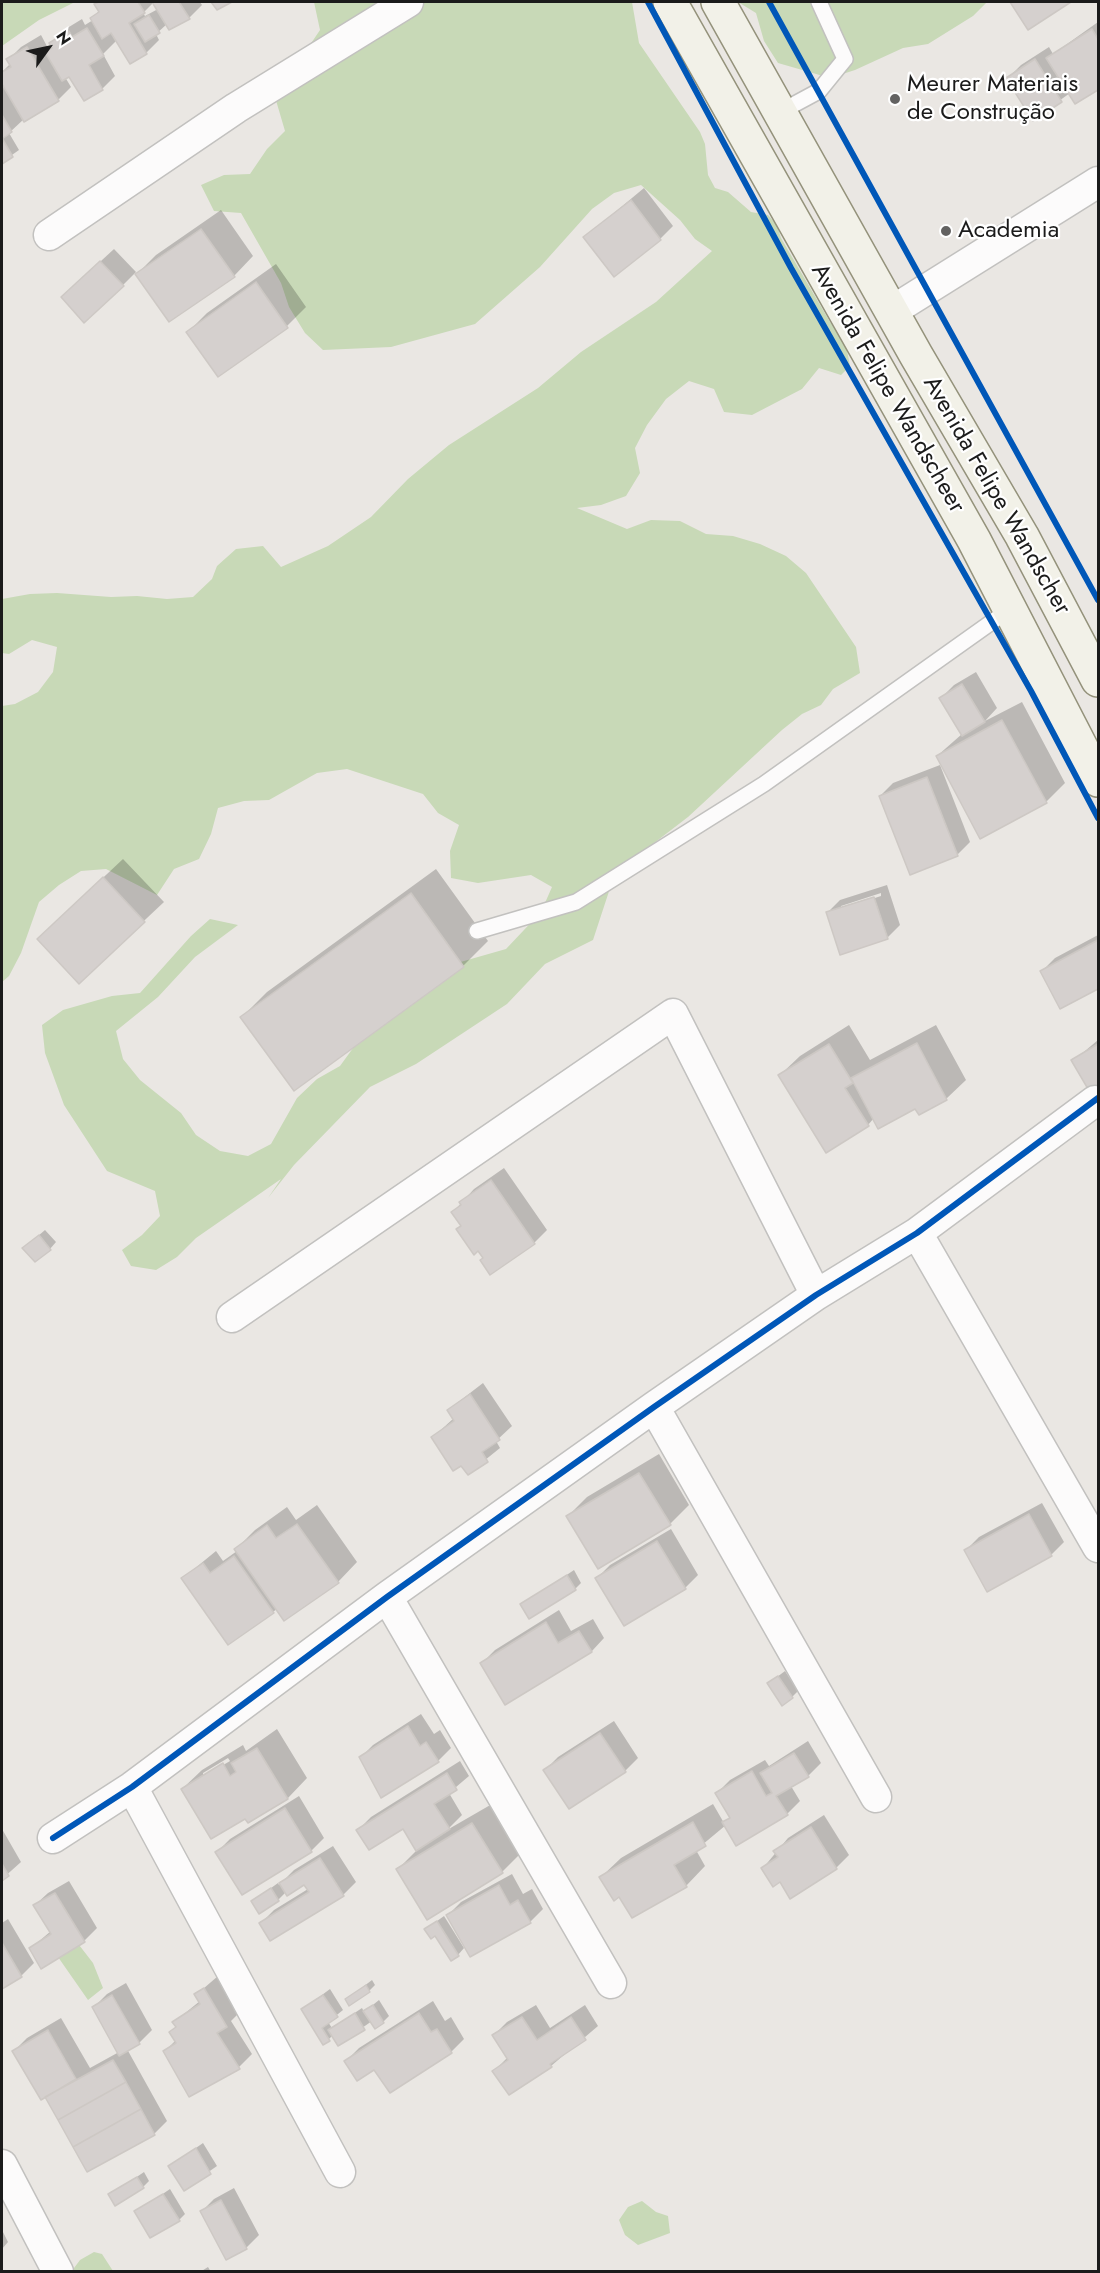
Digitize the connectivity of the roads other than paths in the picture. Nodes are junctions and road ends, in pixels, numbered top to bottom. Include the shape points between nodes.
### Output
1 (408, 2) edge
2 (670, 2) edge
3 (718, 2) edge
4 (819, 2) edge
5 (780, 112) junction
6 (1098, 182) edge
7 (50, 235) dead end
8 (892, 311) junction
9 (1010, 609) junction
10 (1098, 680) edge
11 (1098, 780) edge
12 (477, 931) dead end
13 (1095, 1101) dead end
14 (917, 1233) junction
15 (816, 1295) junction
16 (232, 1317) dead end
17 (654, 1407) junction
18 (1098, 1547) edge
19 (387, 1597) junction
20 (132, 1787) junction
21 (876, 1797) dead end
22 (52, 1838) dead end
23 (611, 1983) dead end
24 (2, 2165) edge
25 (340, 2172) dead end
26 (58, 2271) edge

1 - 7 street via 236,108
2 - 9 main road, Avenida Felipe Wandscheer
3 - 5 main road, Avenida Felipe Wandscheer
4 - 5 lane via 846,59 819,91
5 - 8 main road, Avenida Felipe Wandscheer
6 - 8 street
8 - 10 main road, Avenida Felipe Wandscher via 1022,536
9 - 11 main road, Avenida Felipe Wandscheer
9 - 12 lane via 764,784 576,902
13 - 14 street
14 - 15 street
14 - 18 street
15 - 16 street via 673,1014
15 - 17 street
17 - 19 street
17 - 21 street
19 - 20 street
19 - 23 street
20 - 22 street
20 - 25 street
24 - 26 street

